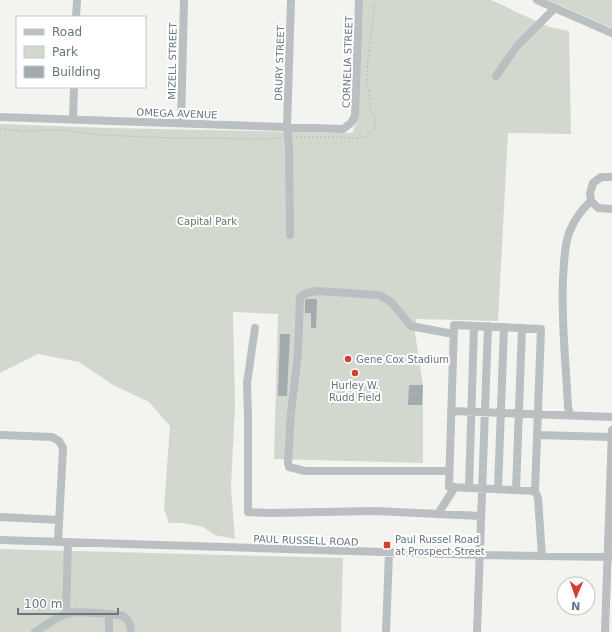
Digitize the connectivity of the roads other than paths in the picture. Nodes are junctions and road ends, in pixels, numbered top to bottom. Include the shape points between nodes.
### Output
1 (77, 0) edge
2 (184, 0) edge
3 (291, 0) edge
4 (360, 0) edge
5 (537, 0) edge
6 (554, 8) junction
7 (76, 16) edge
8 (612, 33) edge
9 (496, 76) dead end
10 (74, 88) edge
11 (0, 117) edge
12 (73, 119) junction
13 (181, 123) junction
14 (351, 123) joint
15 (287, 127) junction
16 (612, 177) edge
17 (591, 201) junction
18 (612, 209) edge
19 (290, 235) dead end
20 (474, 326) junction
21 (488, 326) junction
22 (504, 327) junction
23 (255, 328) dead end
24 (522, 328) junction
25 (453, 334) junction
26 (451, 411) junction
27 (471, 412) junction
28 (485, 412) junction
29 (501, 413) junction
30 (519, 414) junction
31 (538, 414) junction
32 (570, 415) junction
33 (612, 417) edge
34 (612, 430) edge
35 (537, 434) junction
36 (0, 435) edge
37 (612, 437) edge
38 (449, 471) junction
39 (455, 487) junction
40 (469, 488) junction
41 (482, 488) junction
42 (498, 489) junction
43 (516, 490) junction
44 (535, 491) junction
45 (438, 514) junction
46 (481, 516) junction
47 (0, 517) edge
48 (59, 520) junction
49 (0, 540) edge
50 (58, 542) junction
51 (68, 542) junction
52 (390, 552) junction
53 (479, 555) junction
54 (542, 556) junction
55 (610, 557) edge
56 (66, 614) junction
57 (109, 614) junction
58 (35, 632) edge
59 (109, 632) edge
60 (131, 632) edge
61 (386, 632) edge
62 (477, 632) edge
63 (605, 632) edge

1 - 7 street
2 - 13 street, MIZELL STREET
3 - 15 street, DRURY STREET
4 - 14 street, CORNELIA STREET via 355,116
5 - 6 street
6 - 8 street
6 - 9 street via 517,46
10 - 12 street
11 - 12 street, OMEGA AVENUE
12 - 13 street, OMEGA AVENUE
13 - 15 street, OMEGA AVENUE
14 - 15 street, OMEGA AVENUE via 343,129
15 - 19 street, DRURY STREET
16 - 17 street via 601,177 593,183
17 - 18 street via 598,208
17 - 32 street via 579,213 569,234 564,266 563,327
20 - 21 street
20 - 25 street via 454,325
20 - 27 street
21 - 22 street
21 - 28 street
22 - 24 street
22 - 29 street
23 - 45 street via 247,382 248,512 376,511
24 - 30 street
24 - 31 street via 541,329
25 - 26 street
25 - 38 street via 411,326 391,302 379,295 317,291 307,292 300,297 298,353 288,463 289,467 305,471
26 - 27 street
26 - 38 street
27 - 28 street
27 - 40 street
28 - 29 street
28 - 41 street
29 - 30 street
29 - 42 street
30 - 31 street
30 - 43 street
31 - 32 street
31 - 35 street
32 - 33 street
34 - 37 street
35 - 37 street
35 - 44 street
36 - 48 street via 52,437 59,441 63,448
37 - 55 street
38 - 39 street via 449,487
39 - 40 street
39 - 45 street
40 - 41 street
41 - 42 street
41 - 46 street
42 - 43 street
43 - 44 street
44 - 54 street via 538,498
45 - 46 street
46 - 53 street
47 - 48 street
48 - 50 street
49 - 50 street, PAUL RUSSELL ROAD
50 - 51 street, PAUL RUSSELL ROAD
51 - 52 street, PAUL RUSSELL ROAD
51 - 56 street
52 - 53 street, PAUL RUSSELL ROAD
52 - 61 street
53 - 54 street, PAUL RUSSELL ROAD
53 - 62 street
54 - 55 street, PAUL RUSSELL ROAD
55 - 63 street
56 - 57 street
56 - 58 street
57 - 59 street
57 - 60 street via 118,614 128,620

